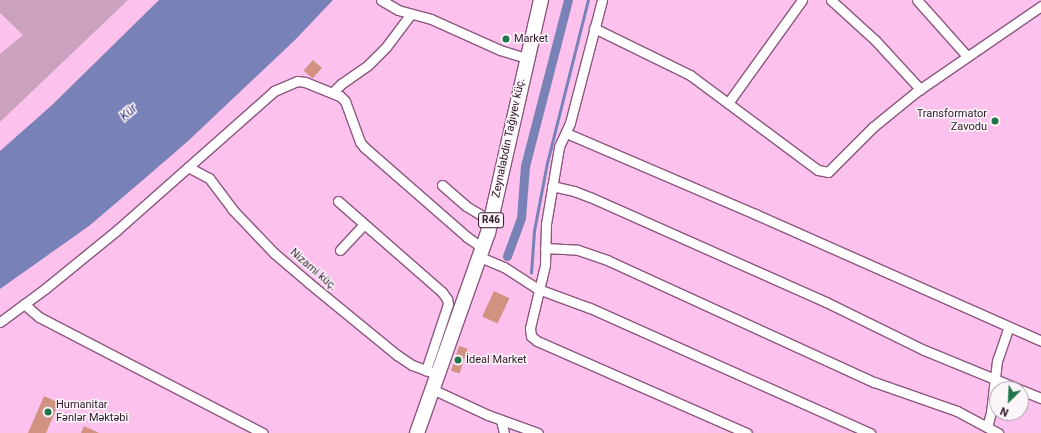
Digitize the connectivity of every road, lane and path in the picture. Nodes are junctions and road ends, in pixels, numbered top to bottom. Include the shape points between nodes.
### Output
1 (381, 0) edge
2 (541, 0) edge
3 (602, 0) edge
4 (802, 0) edge
5 (831, 0) edge
6 (917, 0) edge
7 (1041, 6) edge
8 (410, 15) junction
9 (594, 28) junction
10 (967, 56) junction
11 (527, 58) junction
12 (920, 89) junction
13 (333, 92) junction
14 (728, 103) junction
15 (566, 133) junction
16 (188, 167) junction
17 (442, 185) dead end
18 (552, 186) junction
19 (338, 201) dead end
20 (491, 221) junction
21 (364, 224) junction
22 (545, 248) junction
23 (340, 250) dead end
24 (482, 252) junction
25 (538, 289) junction
26 (24, 304) junction
27 (0, 322) edge
28 (1009, 327) junction
29 (1041, 341) edge
30 (432, 372) junction
31 (995, 379) junction
32 (1000, 381) edge
33 (432, 389) junction
34 (1029, 393) edge
35 (1041, 398) edge
36 (501, 420) junction
37 (986, 427) junction
38 (263, 433) edge
39 (417, 433) edge
40 (504, 433) edge
41 (538, 433) edge
42 (747, 433) edge
43 (870, 433) edge
44 (998, 433) edge

1 - 8 street
2 - 11 main road, Zeynalabdin Tağıyev küç. / R46
3 - 9 street
4 - 14 street
5 - 12 street via 875,40
6 - 10 street
7 - 10 street
8 - 11 street via 431,19 500,50
8 - 13 street via 386,47 368,65
9 - 14 street via 690,75
9 - 15 street
10 - 12 street
11 - 20 main road, Zeynalabdin Tağıyev küç. / R46
12 - 14 street via 873,127 828,172 818,170
13 - 16 street via 305,82 287,84 274,91
13 - 24 street via 345,101 364,147
15 - 18 street via 559,147
15 - 28 street
16 - 26 street via 117,230
16 - 30 street, Nizami küç. via 208,178 232,209 274,253 309,283 396,355
17 - 20 street via 466,206
18 - 22 street
18 - 31 street via 590,197 826,302 924,350
19 - 21 street
20 - 24 main road, Zeynalabdin Tağıyev küç. / R46
21 - 23 street
21 - 30 street via 447,299
22 - 25 street via 545,265
22 - 37 street via 578,250 607,260 874,382 939,404
24 - 25 street
24 - 30 main road, Zeynalabdin Tağıyev küç. / R46
25 - 42 street via 530,328 531,336 537,341
25 - 43 street via 590,308
26 - 27 street
26 - 38 street via 39,317
28 - 29 street
28 - 31 street via 996,361
30 - 33 main road, Zeynalabdin Tağıyev küç. / R46
31 - 32 street
31 - 37 street via 992,412
33 - 36 street
33 - 39 main road, Zeynalabdin Tağıyev küç. / R46
34 - 35 street
36 - 40 street
36 - 41 street
37 - 44 street

